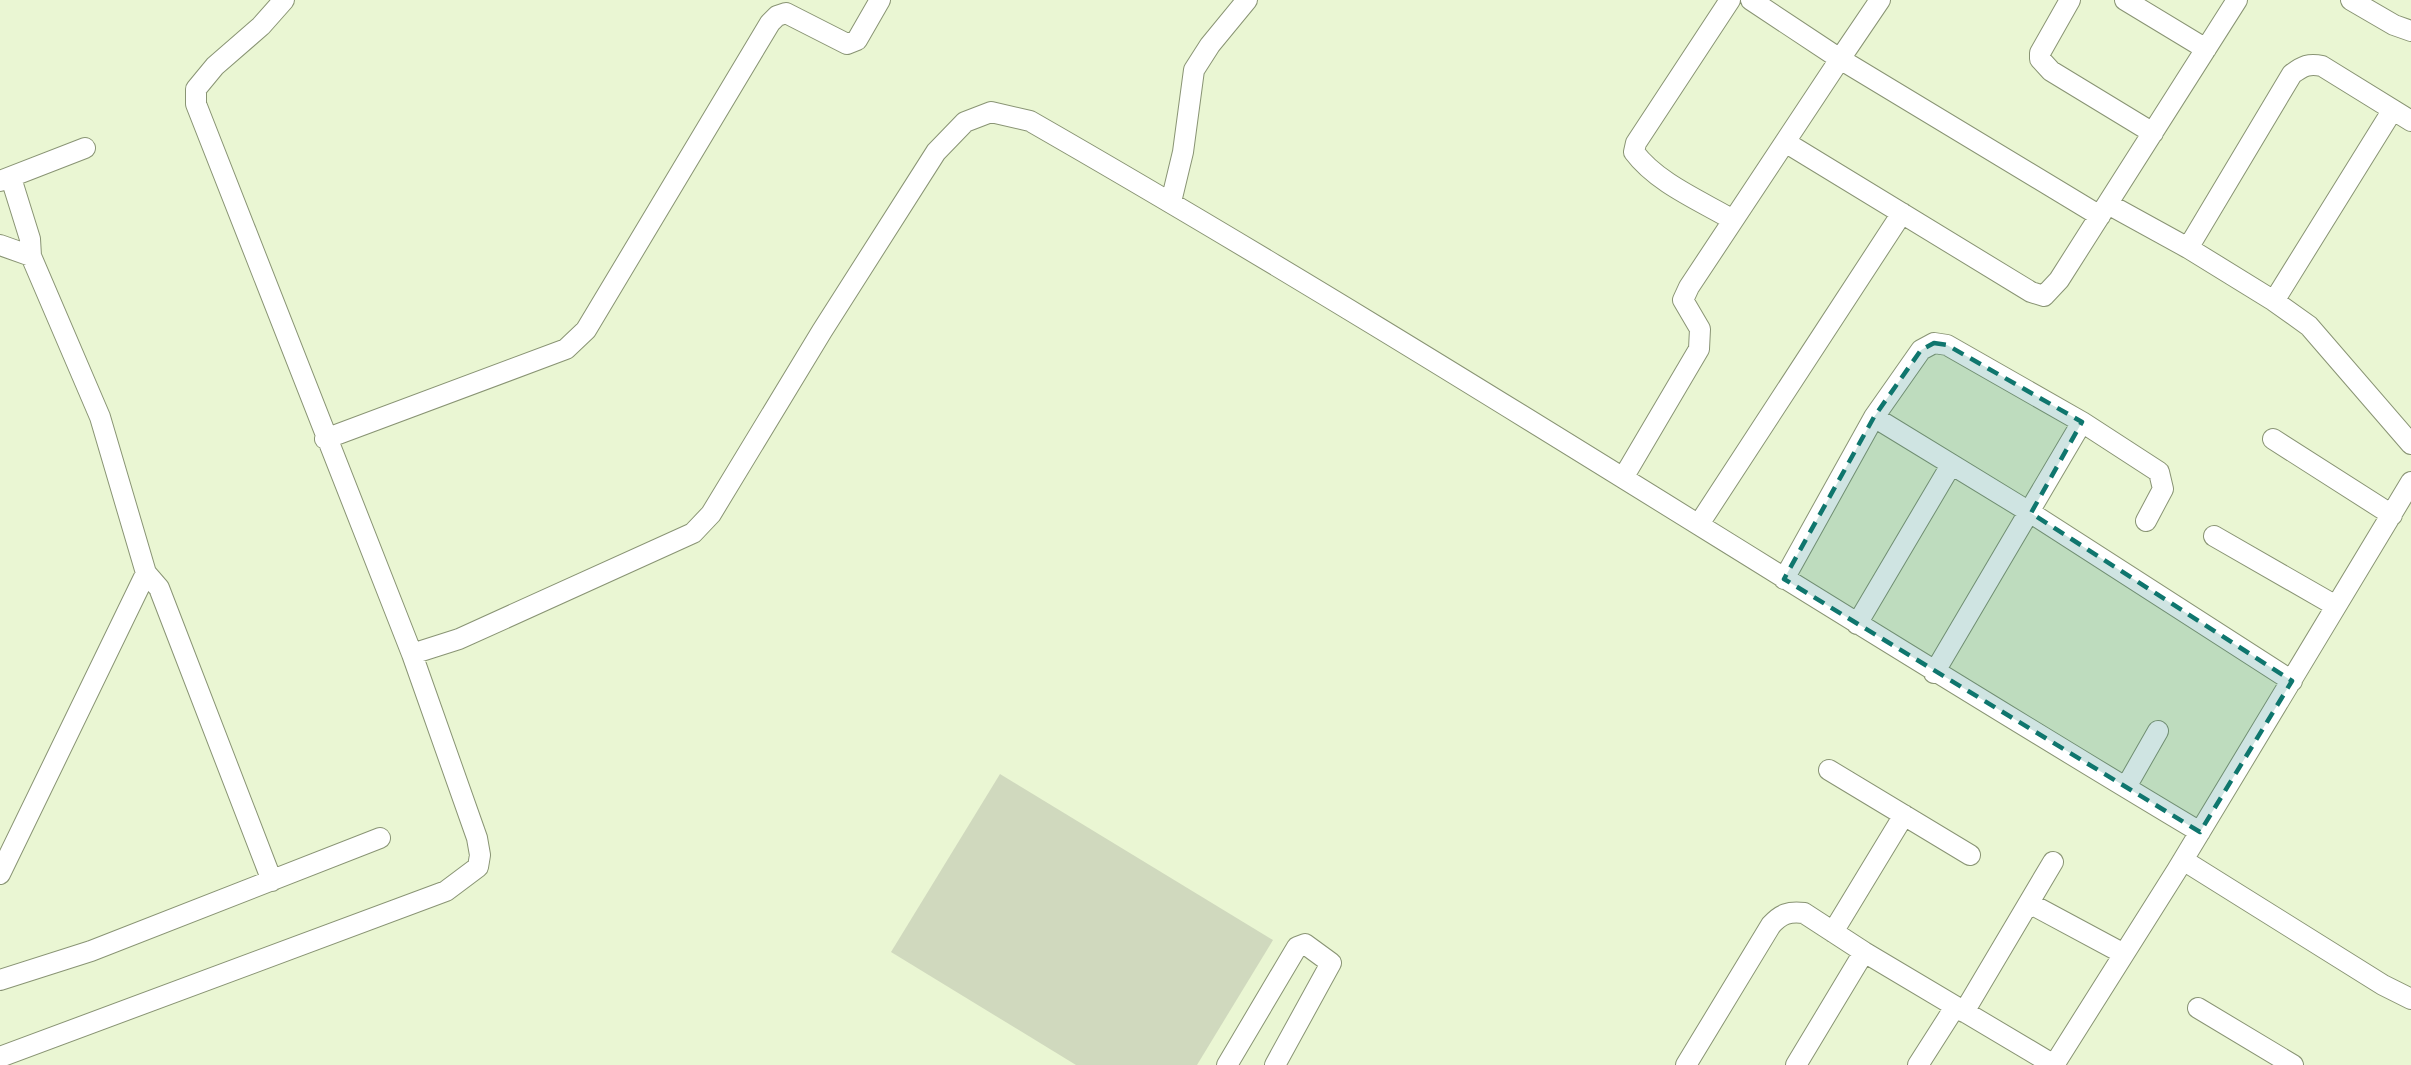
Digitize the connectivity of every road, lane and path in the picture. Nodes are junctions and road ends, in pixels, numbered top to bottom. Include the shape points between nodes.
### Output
1 (284, 0) edge
2 (880, 0) edge
3 (1247, 0) edge
4 (1730, 0) edge
5 (1751, 0) edge
6 (1880, 0) edge
7 (2070, 0) edge
8 (2125, 0) edge
9 (2238, 0) edge
10 (2351, 0) edge
11 (2411, 31) edge
12 (2206, 49) junction
13 (1840, 60) junction
14 (2392, 111) junction
15 (2411, 121) edge
16 (2153, 133) junction
17 (1785, 142) junction
18 (85, 148) dead end
19 (5, 179) edge
20 (1170, 202) junction
21 (2104, 210) junction
22 (1902, 213) junction
23 (1733, 220) junction
24 (0, 245) edge
25 (2188, 248) junction
26 (31, 256) junction
27 (2274, 301) junction
28 (1874, 417) junction
29 (2082, 422) junction
30 (325, 439) junction
31 (2273, 439) dead end
32 (2411, 444) edge
33 (1951, 465) junction
34 (1623, 478) junction
35 (2411, 482) edge
36 (2031, 513) junction
37 (2392, 514) junction
38 (2146, 521) dead end
39 (1699, 525) junction
40 (2214, 536) dead end
41 (146, 573) junction
42 (1784, 579) junction
43 (2336, 606) junction
44 (1857, 624) junction
45 (412, 654) junction
46 (1934, 673) junction
47 (2292, 681) junction
48 (2158, 731) dead end
49 (1829, 770) dead end
50 (2126, 787) junction
51 (1904, 815) junction
52 (2200, 832) junction
53 (380, 838) dead end
54 (1970, 855) dead end
55 (2183, 860) junction
56 (2053, 862) dead end
57 (0, 874) edge
58 (272, 881) junction
59 (2029, 903) junction
60 (1833, 932) junction
61 (1864, 952) junction
62 (2124, 954) junction
63 (0, 980) edge
64 (2411, 999) edge
65 (2198, 1008) dead end
66 (1959, 1010) junction
67 (0, 1058) edge
68 (1227, 1065) edge
69 (1275, 1065) edge
70 (1686, 1065) edge
71 (1796, 1065) edge
72 (1918, 1065) edge
73 (2054, 1065) edge
74 (2293, 1065) edge

1 - 30 street via 215,66 196,89 196,104
2 - 30 street via 857,40 847,44 786,13 770,23 576,342
3 - 20 street via 1194,70 1183,152
4 - 23 street via 1636,143 1634,152 1665,179
5 - 13 street
6 - 13 street
7 - 16 street via 2040,52 2040,59 2051,70
8 - 12 street
9 - 12 street
10 - 11 street
12 - 16 street
13 - 17 street
13 - 21 street
14 - 15 street
14 - 25 street via 2322,66 2303,66 2292,74
14 - 27 street
16 - 21 street
17 - 22 street
17 - 23 street
18 - 19 street
19 - 26 street via 30,239
20 - 34 street
20 - 45 street via 1030,121 991,112 965,122 936,152 900,205 711,514 693,533 459,639
21 - 22 street via 2059,280 2044,296 2031,292
21 - 25 street
22 - 39 street
23 - 34 street via 1683,300 1700,329 1699,349
24 - 26 street
25 - 27 street
26 - 41 street via 100,417
27 - 32 street via 2309,326
28 - 29 street via 1921,350 1934,344 1947,345
28 - 33 street
28 - 42 street
29 - 36 street
29 - 38 street via 2159,472 2163,489
30 - 45 street
31 - 37 street
33 - 36 street
33 - 44 street
34 - 39 street
35 - 37 street
36 - 46 street
36 - 47 street
37 - 43 street
39 - 42 street
40 - 43 street
41 - 57 street
41 - 58 street via 159,588
42 - 44 street
43 - 47 street
44 - 46 street
45 - 67 street via 477,838 480,855 470,874 446,891
46 - 50 street
47 - 52 street
48 - 50 street
49 - 51 street
50 - 52 street
51 - 54 street
51 - 60 street
52 - 55 street
53 - 58 street
55 - 62 street
55 - 64 street via 2383,986
56 - 59 street
58 - 63 street via 91,951
59 - 62 street
59 - 66 street
60 - 61 street
60 - 70 street via 1804,913 1780,915
61 - 66 street
61 - 71 street
62 - 73 street
65 - 74 street
66 - 72 street
66 - 73 street
68 - 69 street via 1297,947 1305,944 1331,963

